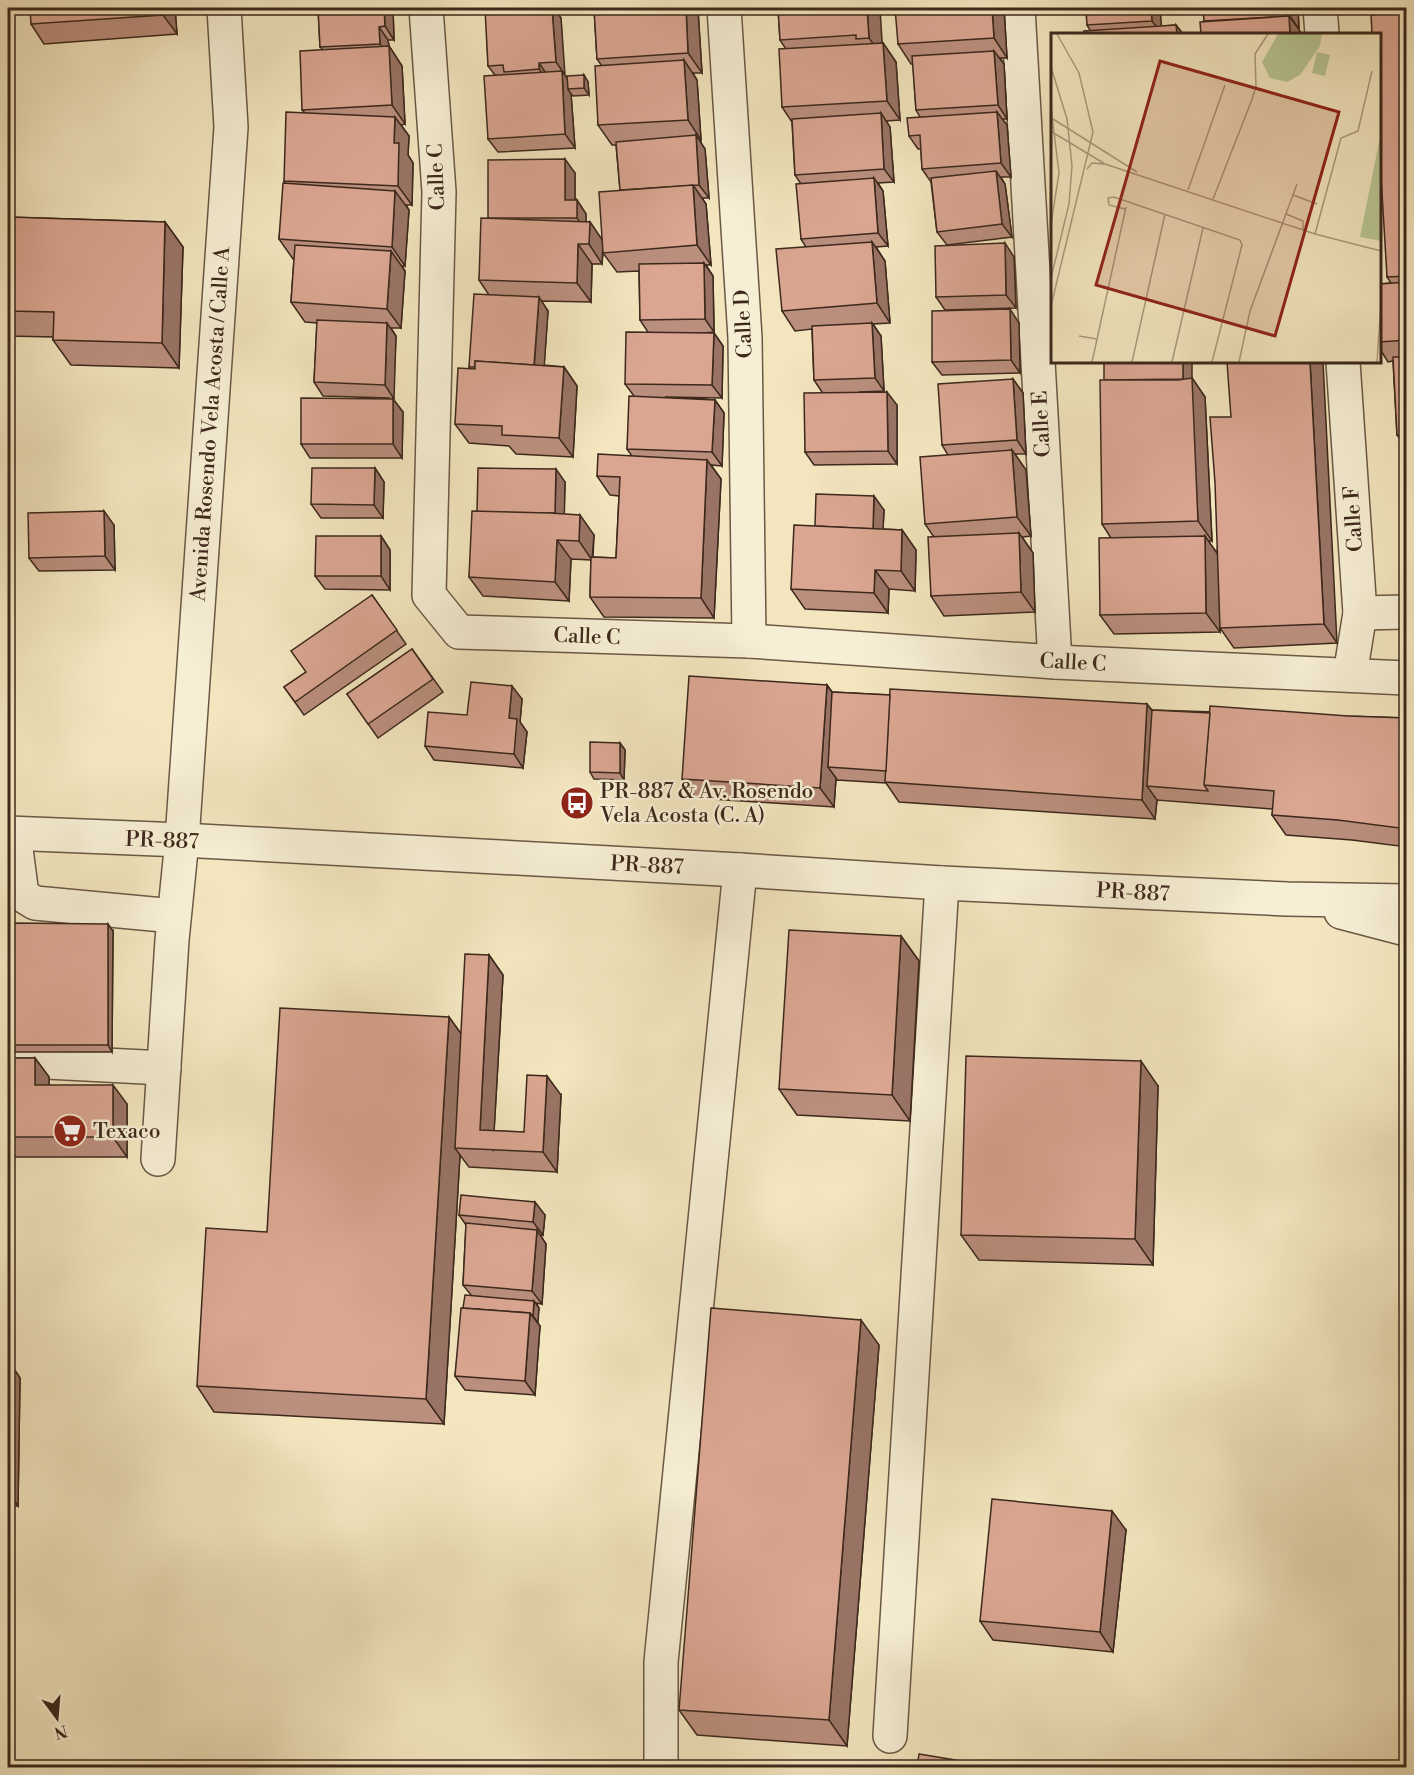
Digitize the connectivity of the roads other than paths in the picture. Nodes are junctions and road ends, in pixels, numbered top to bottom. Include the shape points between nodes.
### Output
1 (224, 8) edge
2 (426, 8) edge
3 (724, 8) edge
4 (1018, 8) edge
5 (1320, 8) edge
6 (1322, 33) edge
7 (1343, 363) edge
8 (1407, 612) edge
9 (1360, 613) junction
10 (749, 641) junction
11 (1055, 662) junction
12 (1350, 675) junction
13 (1407, 678) edge
14 (11, 834) edge
15 (182, 840) junction
16 (740, 870) junction
17 (942, 883) junction
18 (1287, 898) junction
19 (1407, 901) edge
20 (174, 916) junction
21 (1407, 929) edge
22 (8, 1060) edge
23 (164, 1068) junction
24 (158, 1159) dead end
25 (890, 1736) dead end
26 (661, 1767) edge

1 - 15 street, Avenida Rosendo Vela Acosta / Calle A via 231,128
2 - 10 street, Calle C via 439,192 429,595 459,632
3 - 10 street, Calle D via 745,338
4 - 11 street, Calle E
5 - 6 street
7 - 9 street, Calle F
8 - 9 street
9 - 12 street, Calle F
10 - 11 street, Calle C
11 - 12 street, Calle C
12 - 13 street, Calle C
14 - 15 street, PR-887
14 - 20 street via 22,895 35,903
15 - 16 street, PR-887
15 - 20 street, Avenida Rosendo Vela Acosta / Calle A
16 - 17 street, PR-887
16 - 26 street via 661,1662
17 - 18 street, PR-887
17 - 25 street
18 - 19 street, PR-887
18 - 21 street, PR-887
20 - 23 street, Avenida Rosendo Vela Acosta / Calle A
22 - 23 street
23 - 24 street, Avenida Rosendo Vela Acosta / Calle A

